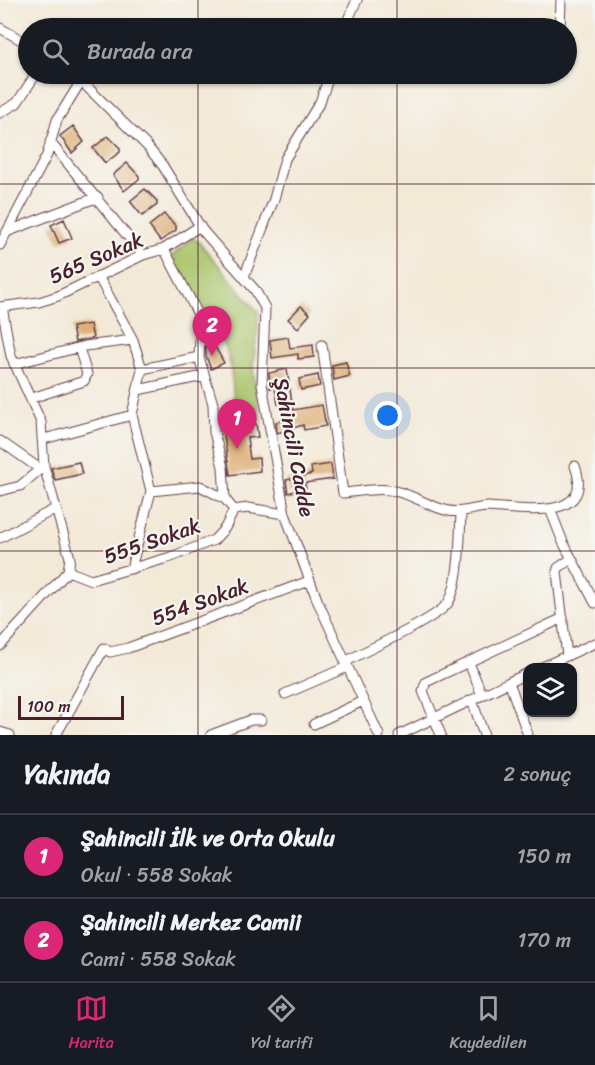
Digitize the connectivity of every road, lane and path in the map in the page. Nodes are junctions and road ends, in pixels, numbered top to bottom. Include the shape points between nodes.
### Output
1 (357, 0) edge
2 (561, 0) edge
3 (349, 18) edge
4 (560, 18) edge
5 (0, 28) edge
6 (18, 38) edge
7 (29, 84) edge
8 (75, 84) edge
9 (85, 84) edge
10 (326, 84) edge
11 (0, 113) edge
12 (50, 142) junction
13 (98, 197) junction
14 (200, 226) junction
15 (9, 231) junction
16 (0, 245) edge
17 (164, 249) junction
18 (142, 255) junction
19 (98, 276) junction
20 (244, 277) junction
21 (1, 307) edge
22 (133, 340) junction
23 (321, 345) dead end
24 (79, 348) junction
25 (199, 357) junction
26 (14, 364) junction
27 (142, 369) junction
28 (203, 376) junction
29 (138, 390) junction
30 (32, 398) junction
31 (132, 415) junction
32 (44, 439) junction
33 (0, 441) edge
34 (574, 466) dead end
35 (42, 468) junction
36 (151, 490) junction
37 (0, 491) edge
38 (225, 499) junction
39 (55, 509) junction
40 (550, 509) junction
41 (234, 510) junction
42 (461, 513) junction
43 (285, 514) junction
44 (0, 538) edge
45 (572, 559) junction
46 (131, 569) junction
47 (68, 571) junction
48 (309, 581) junction
49 (595, 603) edge
50 (563, 618) junction
51 (595, 643) edge
52 (0, 645) edge
53 (567, 656) junction
54 (469, 663) junction
55 (551, 663) edge
56 (346, 664) junction
57 (523, 676) edge
58 (509, 682) junction
59 (285, 694) dead end
60 (482, 694) junction
61 (472, 700) junction
62 (363, 701) junction
63 (434, 717) junction
64 (261, 720) dead end
65 (314, 724) dead end
66 (419, 731) edge
67 (0, 732) edge
68 (10, 735) edge
69 (56, 735) edge
70 (211, 735) edge
71 (379, 735) edge
72 (399, 735) edge
73 (441, 735) edge
74 (484, 735) edge
75 (528, 735) edge

1 - 3 street
2 - 4 street
5 - 6 street
7 - 11 street via 17,103
8 - 12 street
9 - 14 street, Şahincili Cadde via 152,153
10 - 20 street via 320,102 285,159
12 - 13 street
12 - 15 street
13 - 15 street
13 - 18 street
14 - 17 street, 565 Sokak
14 - 20 street, Şahincili Cadde
15 - 16 street
17 - 18 street, 565 Sokak
17 - 25 street via 201,320
18 - 19 street, 565 Sokak
19 - 21 street, 565 Sokak via 58,296
19 - 22 street
20 - 43 street, Şahincili Cadde via 267,312 262,384
21 - 26 street
22 - 24 street
22 - 27 street
23 - 42 street via 343,493 392,490
24 - 26 street
24 - 30 street via 87,374 84,381
25 - 27 street
25 - 28 street
26 - 30 street
27 - 29 street
28 - 29 street
28 - 38 street via 213,404
29 - 31 street
30 - 32 street
31 - 32 street
31 - 36 street
32 - 35 street
33 - 35 street
34 - 40 street via 580,486 577,497
35 - 37 street via 20,486
35 - 39 street
36 - 38 street via 192,485
36 - 46 street
38 - 41 street
39 - 44 street
39 - 47 street via 70,558
40 - 42 street via 483,507
40 - 45 street
41 - 43 street via 248,508
41 - 46 street, 555 Sokak via 214,540
42 - 56 street via 454,588 449,602 436,614
43 - 48 street, Şahincili Cadde
45 - 49 street
45 - 50 street via 557,572
46 - 47 street, 555 Sokak via 91,580
47 - 52 street
48 - 56 street, Şahincili Cadde
48 - 69 street, 554 Sokak via 128,648 110,652 104,648
50 - 53 street
50 - 54 street
51 - 53 street
53 - 55 street
54 - 60 street
54 - 63 street via 426,682 423,687
56 - 59 street
56 - 62 street, Şahincili Cadde
57 - 58 street
58 - 60 street
58 - 75 street
60 - 61 street
61 - 63 street
61 - 74 street
62 - 65 street
62 - 71 street, Şahincili Cadde
63 - 66 street
63 - 73 street
64 - 70 street
66 - 72 street
67 - 68 street

